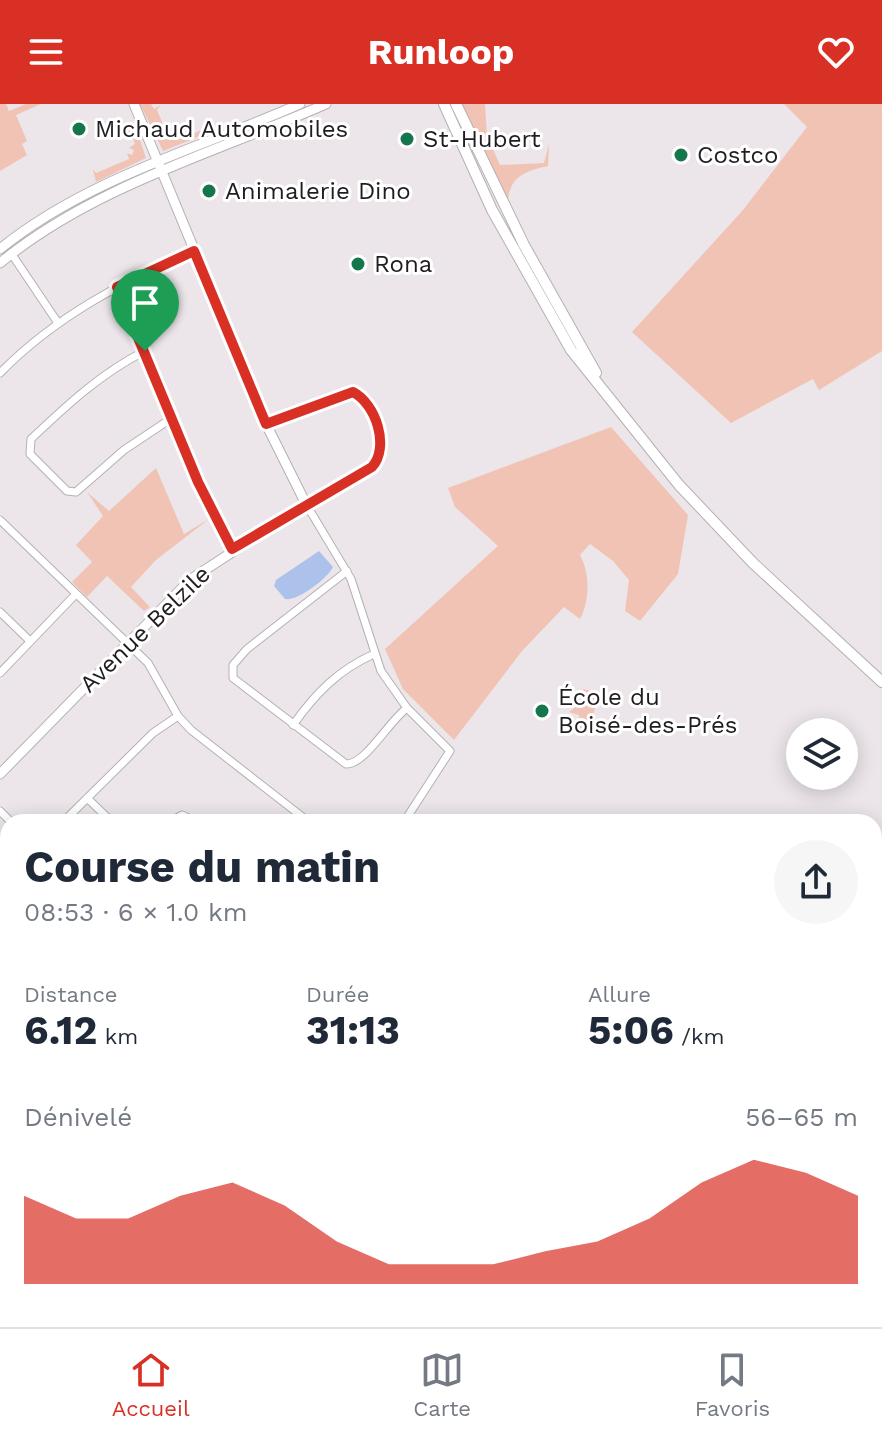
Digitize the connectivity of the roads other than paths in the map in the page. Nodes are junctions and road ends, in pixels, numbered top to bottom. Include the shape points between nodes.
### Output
1 (134, 104) edge
2 (300, 104) edge
3 (326, 104) edge
4 (444, 104) edge
5 (456, 104) edge
6 (160, 168) junction
7 (3, 247) edge
8 (194, 251) junction
9 (11, 254) junction
10 (0, 263) edge
11 (117, 287) junction
12 (58, 323) junction
13 (145, 351) junction
14 (0, 373) edge
15 (611, 398) junction
16 (172, 418) junction
17 (266, 424) junction
18 (306, 504) junction
19 (0, 520) edge
20 (232, 549) junction
21 (347, 571) junction
22 (75, 595) junction
23 (0, 612) edge
24 (30, 641) junction
25 (128, 642) junction
26 (374, 654) junction
27 (0, 673) edge
28 (882, 682) edge
29 (407, 708) junction
30 (178, 716) junction
31 (293, 725) junction
32 (0, 774) edge
33 (87, 798) junction
34 (71, 814) edge
35 (104, 814) edge
36 (299, 814) edge
37 (409, 814) edge
38 (0, 1021) edge
39 (0, 1045) edge

1 - 6 street
2 - 6 street
3 - 6 street
4 - 15 main road via 538,296 571,350
5 - 15 main road via 524,245
6 - 7 street via 80,199
6 - 8 street
6 - 9 street
7 - 9 street
8 - 11 street
8 - 17 street
9 - 10 street
9 - 12 street
11 - 12 street
11 - 13 street
12 - 14 street
13 - 16 street
13 - 16 street via 70,402 31,439 30,454 67,491 76,492
15 - 28 main road via 679,485 753,563
16 - 20 street
17 - 18 street
17 - 18 street via 346,392 365,402 382,442 379,460
18 - 20 street, Avenue Belzile
18 - 21 street
19 - 22 street
20 - 25 street, Avenue Belzile via 191,579
21 - 26 street
21 - 31 street via 233,665 236,683
22 - 24 street
22 - 25 street
23 - 24 street
24 - 27 street
25 - 30 street via 157,676
25 - 32 street, Avenue Belzile
26 - 29 street
26 - 31 street via 326,684
29 - 31 street via 352,765
29 - 37 street via 450,752
30 - 33 street via 155,731
30 - 36 street
33 - 34 street
33 - 35 street
38 - 39 street

